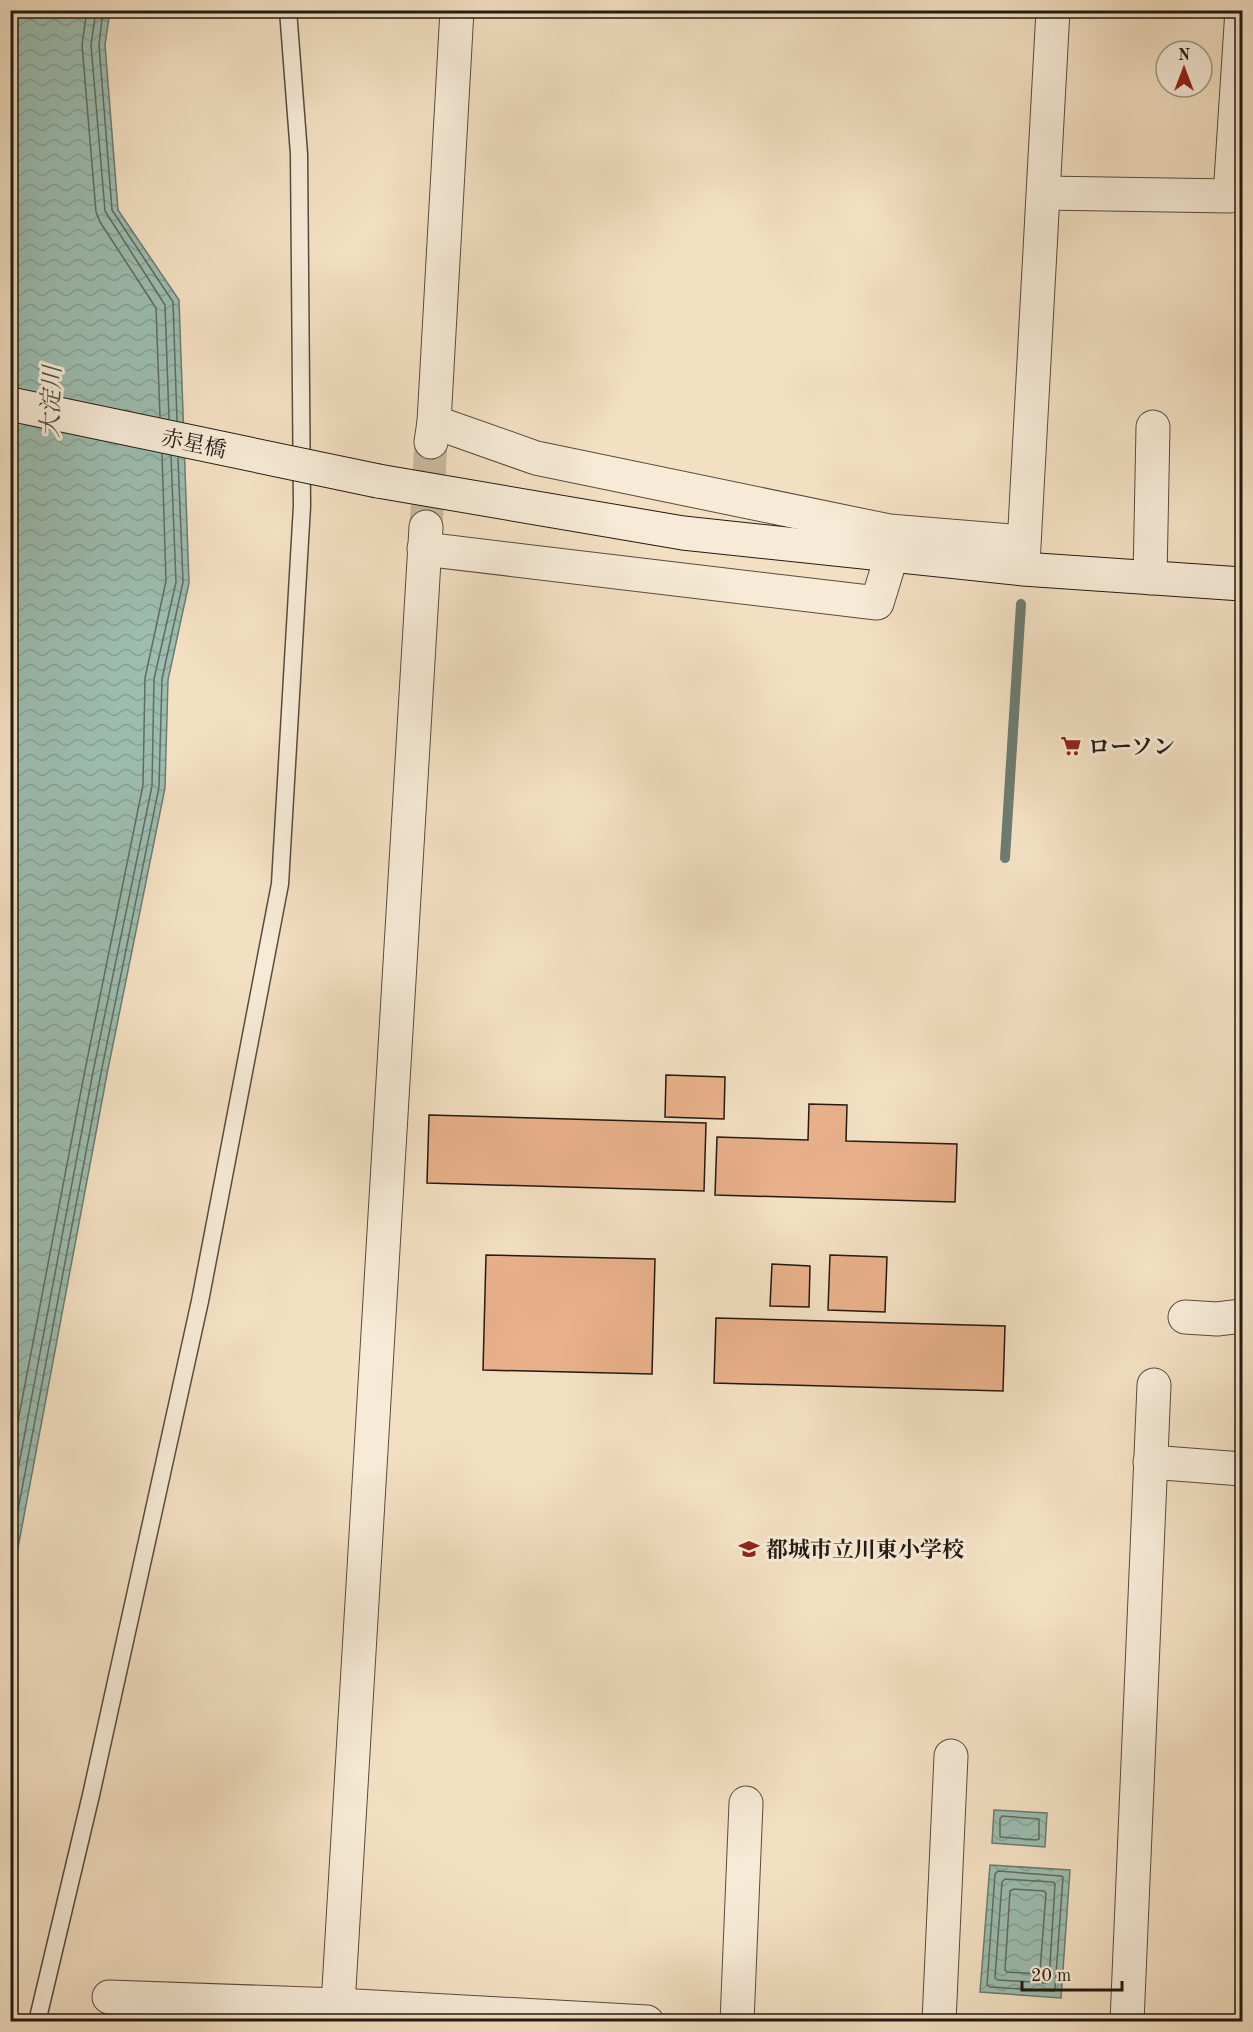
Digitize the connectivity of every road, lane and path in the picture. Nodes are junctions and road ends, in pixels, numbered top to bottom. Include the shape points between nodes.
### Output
1 (288, 10) edge
2 (457, 10) edge
3 (1053, 10) edge
4 (1242, 10) edge
5 (1044, 193) junction
6 (1236, 197) edge
7 (10, 404) edge
8 (1153, 427) dead end
9 (892, 554) junction
10 (1023, 556) junction
11 (1150, 578) junction
12 (1242, 584) edge
13 (1242, 1316) edge
14 (1185, 1317) dead end
15 (1154, 1385) dead end
16 (1150, 1462) junction
17 (1242, 1469) edge
18 (951, 1756) dead end
19 (746, 1803) dead end
20 (109, 1997) dead end
21 (338, 2005) junction
22 (632, 2021) edge
23 (37, 2022) edge
24 (737, 2022) edge
25 (939, 2022) edge
26 (1127, 2022) edge

1 - 23 lane via 299,154 302,506 280,884 200,1301
2 - 10 street via 433,432 536,458
3 - 5 street
4 - 6 street
5 - 6 street
5 - 10 street
7 - 9 street, 赤星橋, bridge via 378,481 683,533
8 - 11 street
9 - 10 street, 赤星橋
9 - 21 street via 877,603 425,538
10 - 11 street
11 - 12 street
13 - 14 street
15 - 16 street
16 - 17 street
16 - 26 street
18 - 25 street
19 - 24 street
20 - 21 street
21 - 22 street

